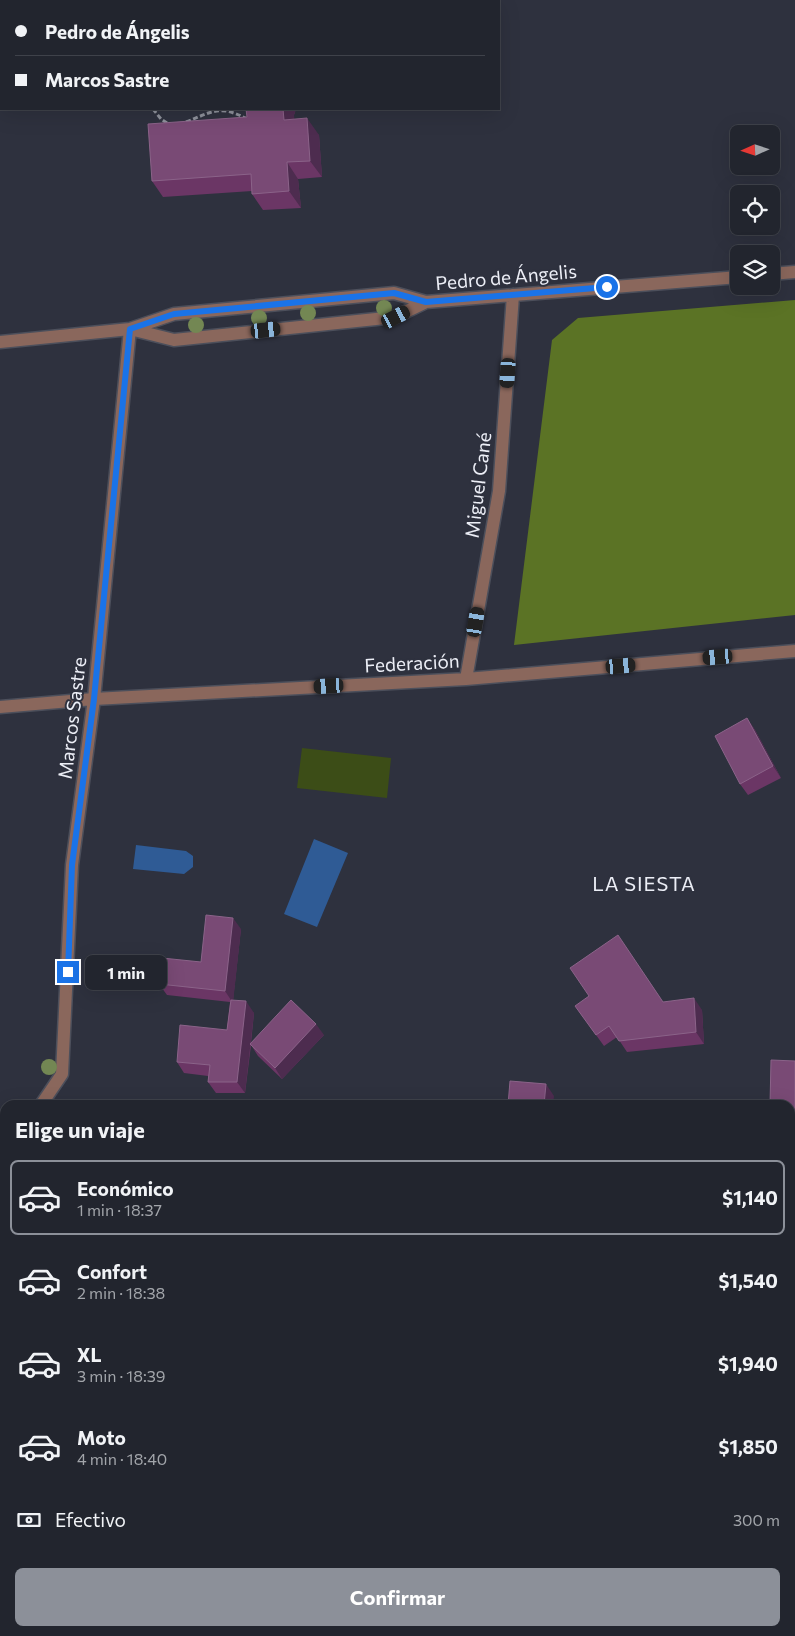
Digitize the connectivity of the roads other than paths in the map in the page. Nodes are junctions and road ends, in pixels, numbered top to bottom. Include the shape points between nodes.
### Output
1 (795, 272) edge
2 (780, 273) edge
3 (730, 278) edge
4 (513, 294) junction
5 (426, 302) junction
6 (130, 329) junction
7 (0, 342) edge
8 (795, 650) edge
9 (466, 679) junction
10 (94, 699) junction
11 (0, 707) edge
12 (44, 1100) edge

1 - 2 street
3 - 4 street, Pedro de Ángelis
4 - 5 street, Pedro de Ángelis
4 - 9 street, Miguel Cané via 499,491
5 - 6 street, Pedro de Ángelis via 394,293 174,314
5 - 6 street, Pedro de Ángelis via 396,317 174,340
6 - 7 street, Pedro de Ángelis
6 - 10 street, Marcos Sastre
8 - 9 street, Federación
9 - 10 street, Federación
10 - 11 street, Federación
10 - 12 street, Marcos Sastre via 72,865 62,1074

